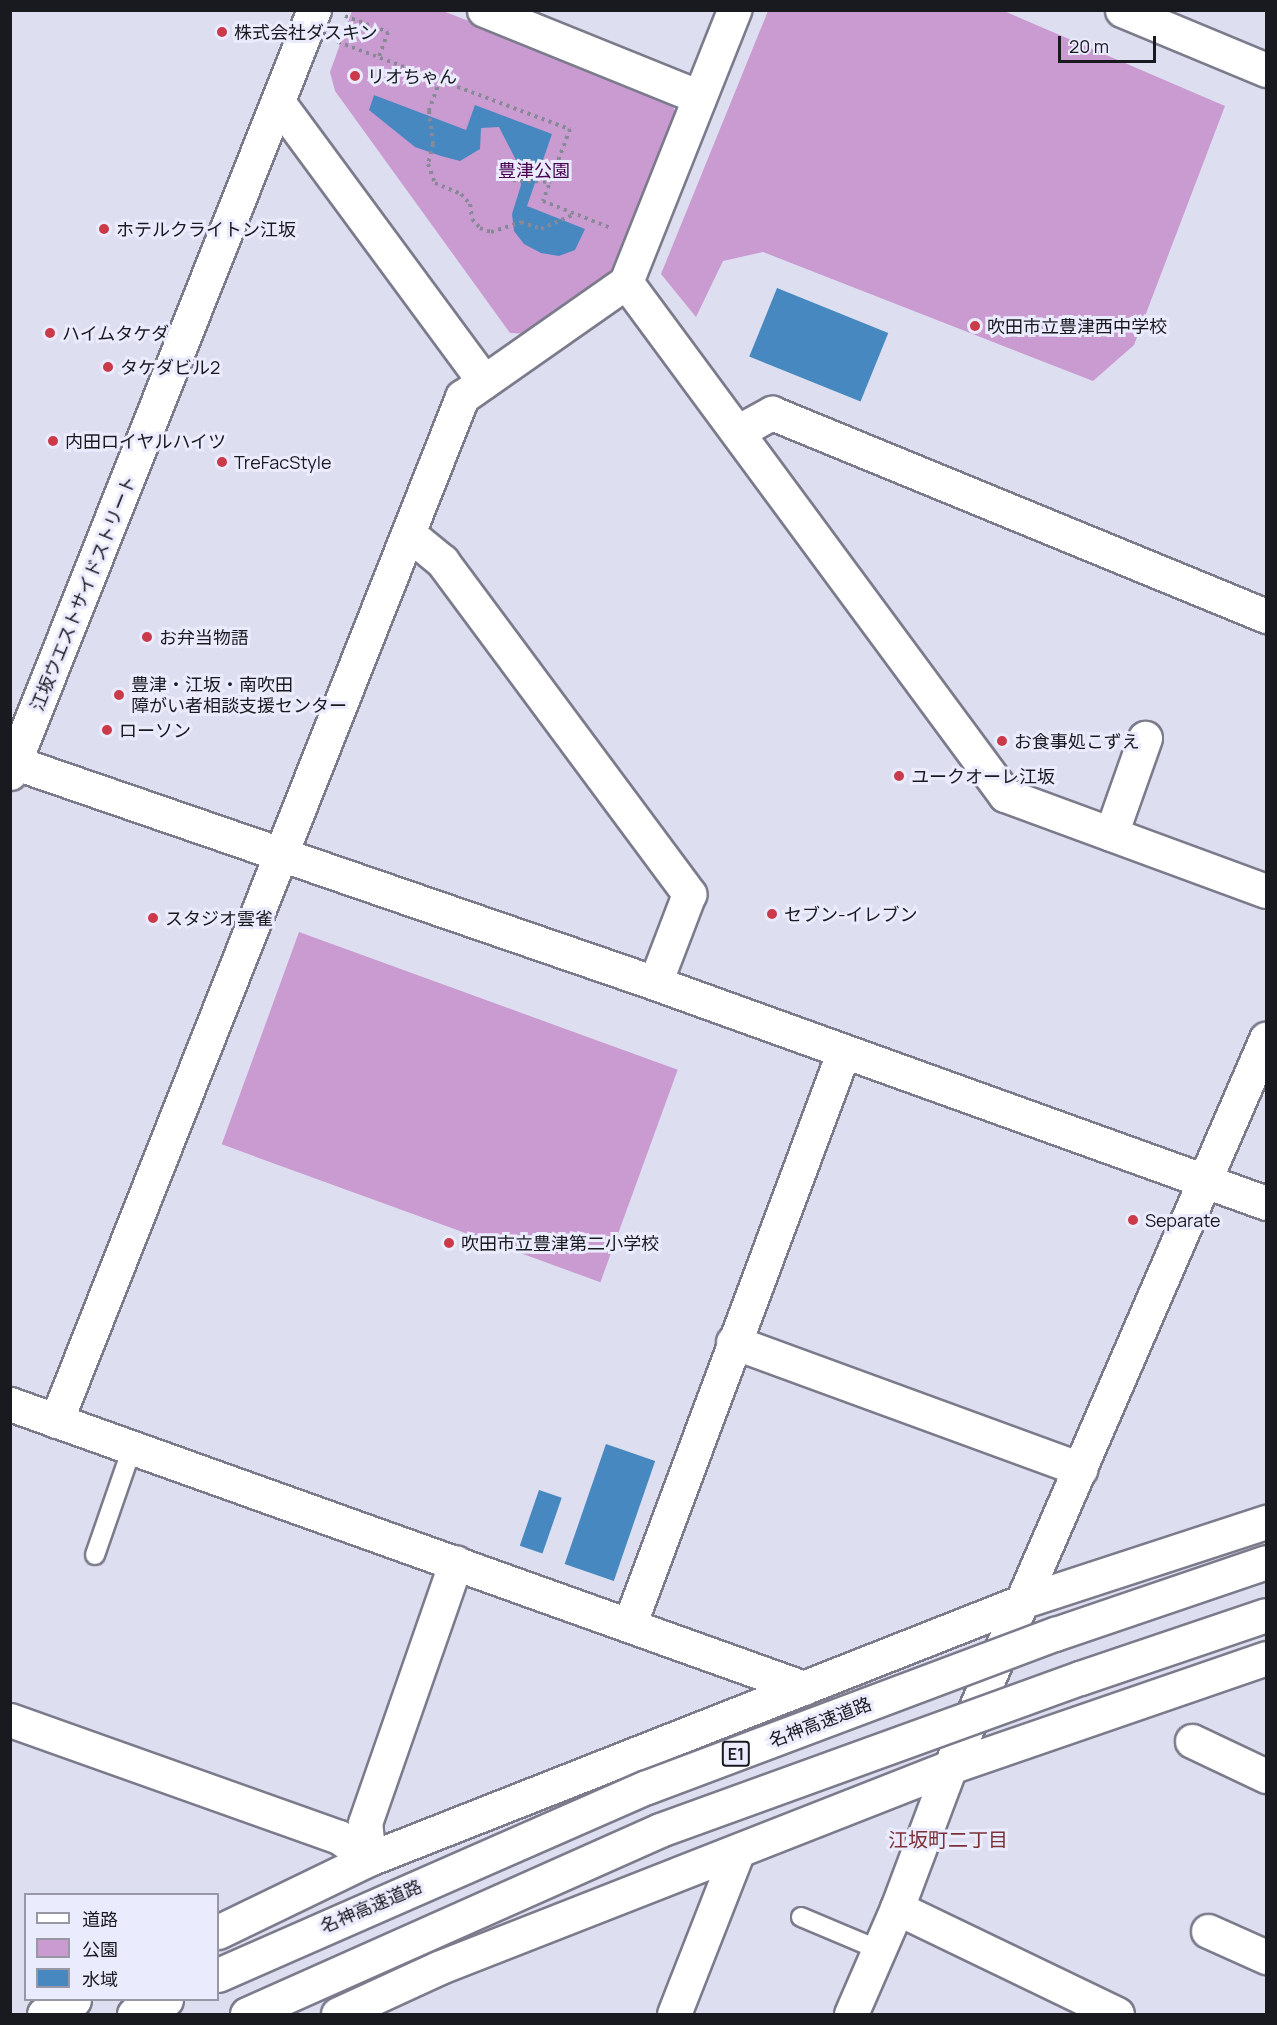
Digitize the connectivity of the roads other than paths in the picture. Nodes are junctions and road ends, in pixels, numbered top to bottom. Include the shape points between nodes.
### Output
1 (484, 10) edge
2 (734, 10) edge
3 (1122, 10) edge
4 (327, 12) edge
5 (1266, 70) edge
6 (699, 98) junction
7 (278, 102) junction
8 (626, 282) junction
9 (484, 381) junction
10 (738, 431) junction
11 (409, 534) junction
12 (1266, 616) edge
13 (1145, 738) dead end
14 (12, 766) edge
15 (1112, 834) junction
16 (280, 852) junction
17 (1266, 891) edge
18 (655, 983) junction
19 (1266, 1039) edge
20 (843, 1053) junction
21 (1206, 1181) junction
22 (1266, 1203) edge
23 (733, 1342) junction
24 (10, 1404) edge
25 (56, 1421) junction
26 (132, 1448) junction
27 (1080, 1469) junction
28 (1266, 1522) edge
29 (95, 1556) dead end
30 (456, 1562) junction
31 (1266, 1562) edge
32 (1021, 1602) junction
33 (1266, 1615) edge
34 (630, 1623) junction
35 (1266, 1658) edge
36 (804, 1688) junction
37 (10, 1720) edge
38 (1192, 1741) dead end
39 (950, 1767) junction
40 (1266, 1776) edge
41 (738, 1851) junction
42 (369, 1859) junction
43 (897, 1908) junction
44 (801, 1917) dead end
45 (1208, 1931) dead end
46 (219, 1932) edge
47 (879, 1950) junction
48 (1266, 1957) edge
49 (219, 1975) edge
50 (72, 2001) edge
51 (164, 2001) edge
52 (44, 2014) edge
53 (134, 2014) edge
54 (246, 2014) edge
55 (338, 2014) edge
56 (674, 2014) edge
57 (850, 2014) edge
58 (1115, 2014) edge

1 - 6 main road
2 - 6 main road
3 - 5 main road
4 - 7 main road, 江坂ウエストサイドストリート
6 - 8 main road
7 - 9 main road
7 - 14 main road, 江坂ウエストサイドストリート
8 - 9 main road
8 - 10 main road
9 - 11 main road via 462,397
10 - 12 main road via 772,413
10 - 15 main road via 1005,795
11 - 16 main road
11 - 18 main road via 442,561 689,894
13 - 15 main road
14 - 16 main road
15 - 17 main road
16 - 18 main road
16 - 25 main road
18 - 20 main road
19 - 21 main road
20 - 21 main road
20 - 23 main road
21 - 22 main road
21 - 27 main road
23 - 27 main road
23 - 34 main road
24 - 25 main road
25 - 26 main road
26 - 29 lane
26 - 30 main road
27 - 32 main road
28 - 32 main road
30 - 34 main road
30 - 42 main road via 364,1823
31 - 49 main road, 名神高速道路 / E1, bridge via 1055,1634 647,1787
32 - 36 main road
32 - 39 main road
33 - 54 main road, bridge via 1068,1682 660,1830
34 - 36 main road
35 - 39 main road
36 - 42 main road
37 - 42 main road via 339,1837
38 - 40 main road
39 - 41 main road
39 - 43 main road
41 - 55 main road via 438,1968
41 - 56 main road
42 - 46 main road
43 - 47 main road
43 - 58 main road
44 - 47 lane
45 - 48 main road
47 - 57 main road
50 - 52 main road
51 - 53 main road

